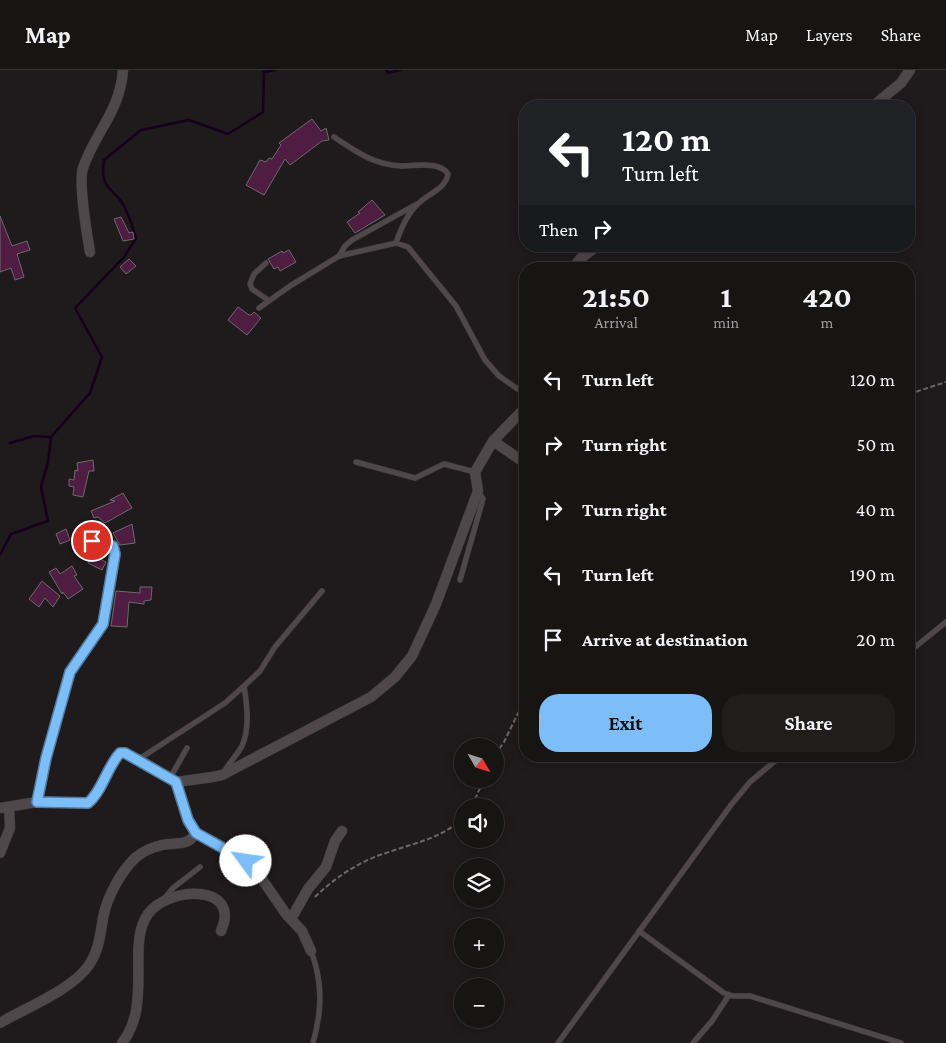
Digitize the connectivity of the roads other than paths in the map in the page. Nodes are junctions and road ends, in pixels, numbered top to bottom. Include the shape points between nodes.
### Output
1 (123, 70) edge
2 (910, 70) edge
3 (880, 100) edge
4 (334, 137) dead end
5 (419, 203) junction
6 (396, 243) junction
7 (90, 252) dead end
8 (589, 252) edge
9 (339, 256) junction
10 (578, 262) edge
11 (266, 263) dead end
12 (268, 300) junction
13 (259, 308) dead end
14 (519, 390) edge
15 (519, 414) edge
16 (493, 441) junction
17 (519, 459) edge
18 (356, 462) dead end
19 (476, 472) junction
20 (478, 491) junction
21 (80, 547) dead end
22 (460, 580) dead end
23 (322, 591) dead end
24 (946, 622) edge
25 (915, 647) edge
26 (244, 686) junction
27 (187, 748) dead end
28 (138, 759) junction
29 (774, 762) edge
30 (222, 775) junction
31 (173, 780) junction
32 (37, 802) junction
33 (5, 807) edge
34 (342, 831) dead end
35 (196, 833) junction
36 (0, 853) edge
37 (200, 867) dead end
38 (161, 902) junction
39 (291, 919) junction
40 (639, 931) junction
41 (222, 932) dead end
42 (312, 951) joint
43 (729, 995) junction
44 (0, 1023) edge
45 (122, 1043) edge
46 (314, 1043) edge
47 (558, 1043) edge
48 (693, 1043) edge
49 (901, 1043) edge

1 - 7 street via 114,108 95,141 81,176
2 - 3 street via 901,83
4 - 5 lane via 379,163 439,167 446,171 445,183
5 - 6 lane via 403,224
5 - 9 lane via 352,240
6 - 9 lane
6 - 14 lane via 408,247 418,257 456,306 485,360 499,376
8 - 10 street
9 - 12 lane
11 - 12 lane via 254,274 250,284
12 - 13 lane
15 - 16 street
16 - 17 street
16 - 19 street
18 - 19 lane via 415,478 444,464
19 - 20 street
20 - 22 lane via 483,499
20 - 30 street via 428,624 412,656 395,678 371,697
21 - 32 street via 92,541 113,546 115,554 107,605 103,624 70,672
23 - 26 lane via 260,671
24 - 25 lane
26 - 28 lane via 225,703
26 - 30 lane via 247,707 245,735
27 - 31 lane
28 - 31 street
28 - 32 street via 120,753 88,803
29 - 40 lane via 750,782
30 - 31 street
31 - 35 street
32 - 33 street
33 - 36 street via 10,828
34 - 39 street via 327,864
35 - 39 street via 253,866
35 - 44 street via 185,844 162,845 134,859 111,894 96,954 85,970 70,985
37 - 38 lane
38 - 41 street via 186,894 210,896 220,903 223,910 225,923
38 - 45 street via 144,922 137,1008 130,1031
39 - 42 street via 302,931
40 - 43 lane
40 - 47 lane
42 - 46 lane via 321,999
43 - 48 lane
43 - 49 lane via 750,996

